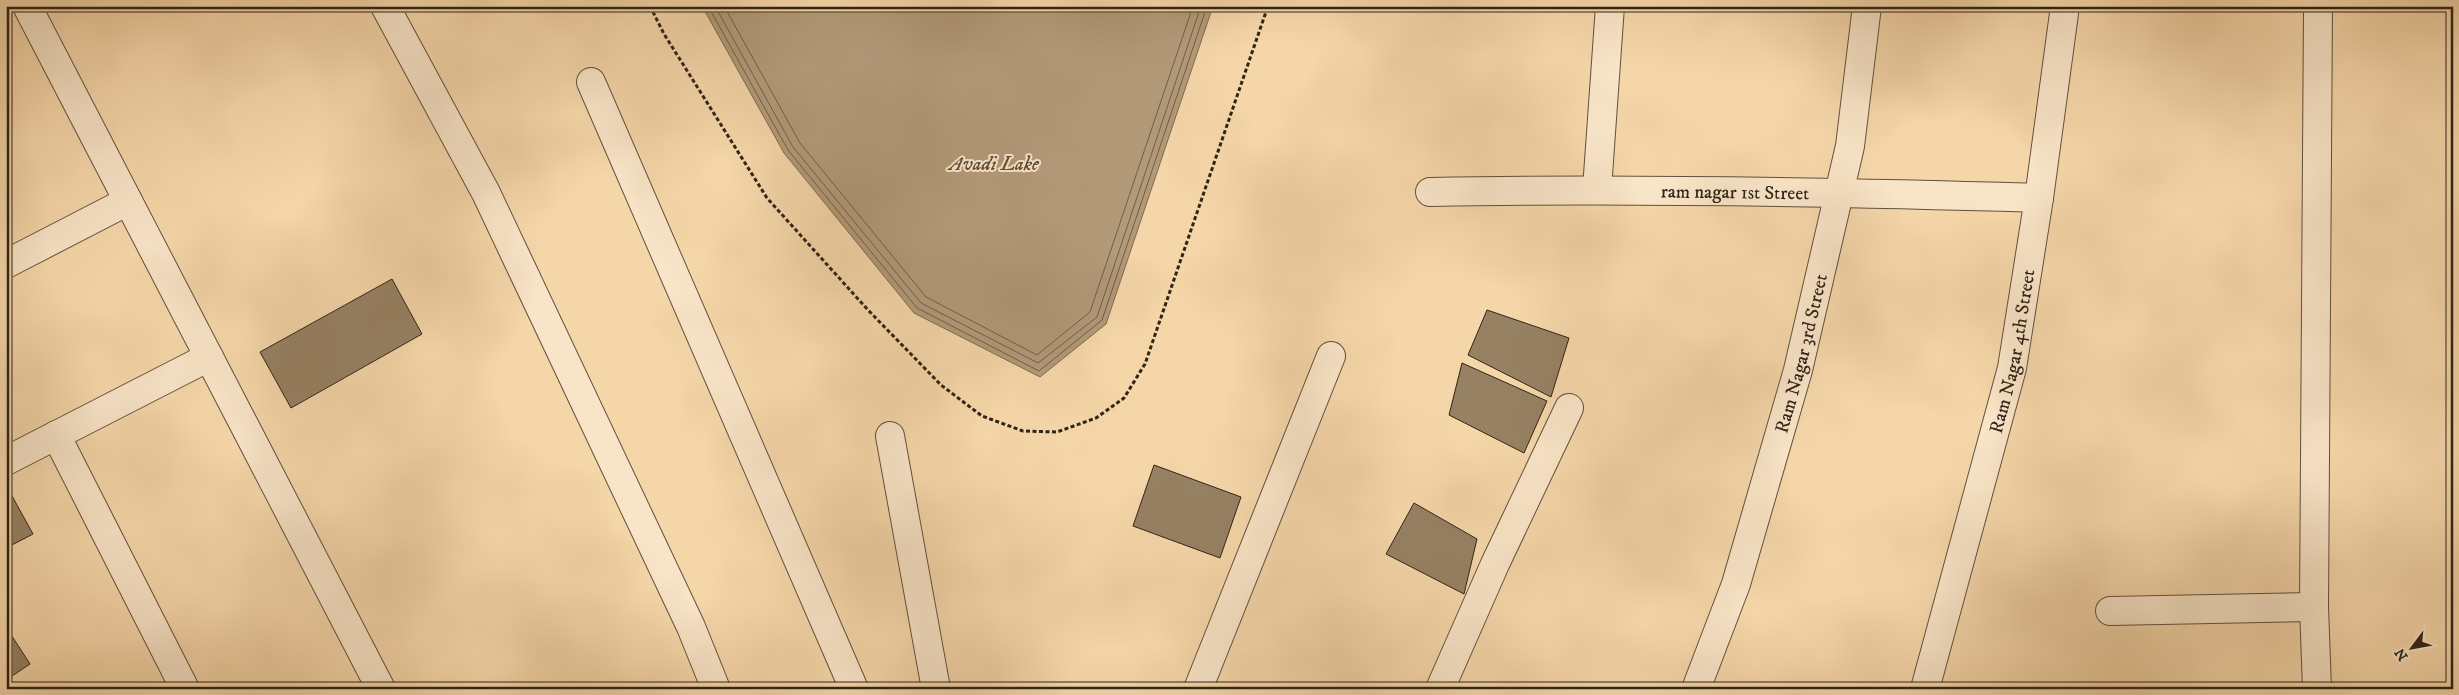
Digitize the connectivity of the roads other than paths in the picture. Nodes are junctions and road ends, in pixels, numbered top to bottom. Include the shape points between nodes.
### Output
1 (27, 6) edge
2 (385, 6) edge
3 (1610, 6) edge
4 (1867, 6) edge
5 (2065, 6) edge
6 (2318, 6) edge
7 (590, 82) dead end
8 (1597, 189) junction
9 (1430, 192) dead end
10 (1838, 192) junction
11 (2039, 198) junction
12 (128, 201) junction
13 (6, 264) edge
14 (1331, 356) dead end
15 (209, 357) junction
16 (1569, 408) dead end
17 (56, 435) junction
18 (890, 436) dead end
19 (6, 461) edge
20 (2314, 607) junction
21 (2110, 611) dead end
22 (185, 689) edge
23 (381, 689) edge
24 (716, 689) edge
25 (854, 689) edge
26 (936, 689) edge
27 (1198, 689) edge
28 (1440, 689) edge
29 (1696, 689) edge
30 (1925, 689) edge
31 (2317, 689) edge

1 - 12 street
2 - 24 street via 486,193 691,627
3 - 8 street
4 - 10 street, Ram Nagar 3rd Street via 1850,146
5 - 11 street, Ram Nagar 4th Street
6 - 20 street
7 - 25 street
8 - 9 street, ram nagar 1st Street
8 - 10 street, ram nagar 1st Street
10 - 11 street, ram nagar 1st Street
10 - 29 street, Ram Nagar 3rd Street via 1798,370 1736,584
11 - 30 street, Ram Nagar 4th Street via 2012,368
12 - 13 street
12 - 15 street
14 - 27 street
15 - 17 street
15 - 23 street
16 - 28 street
17 - 19 street
17 - 22 street
18 - 26 street
20 - 21 street
20 - 31 street

